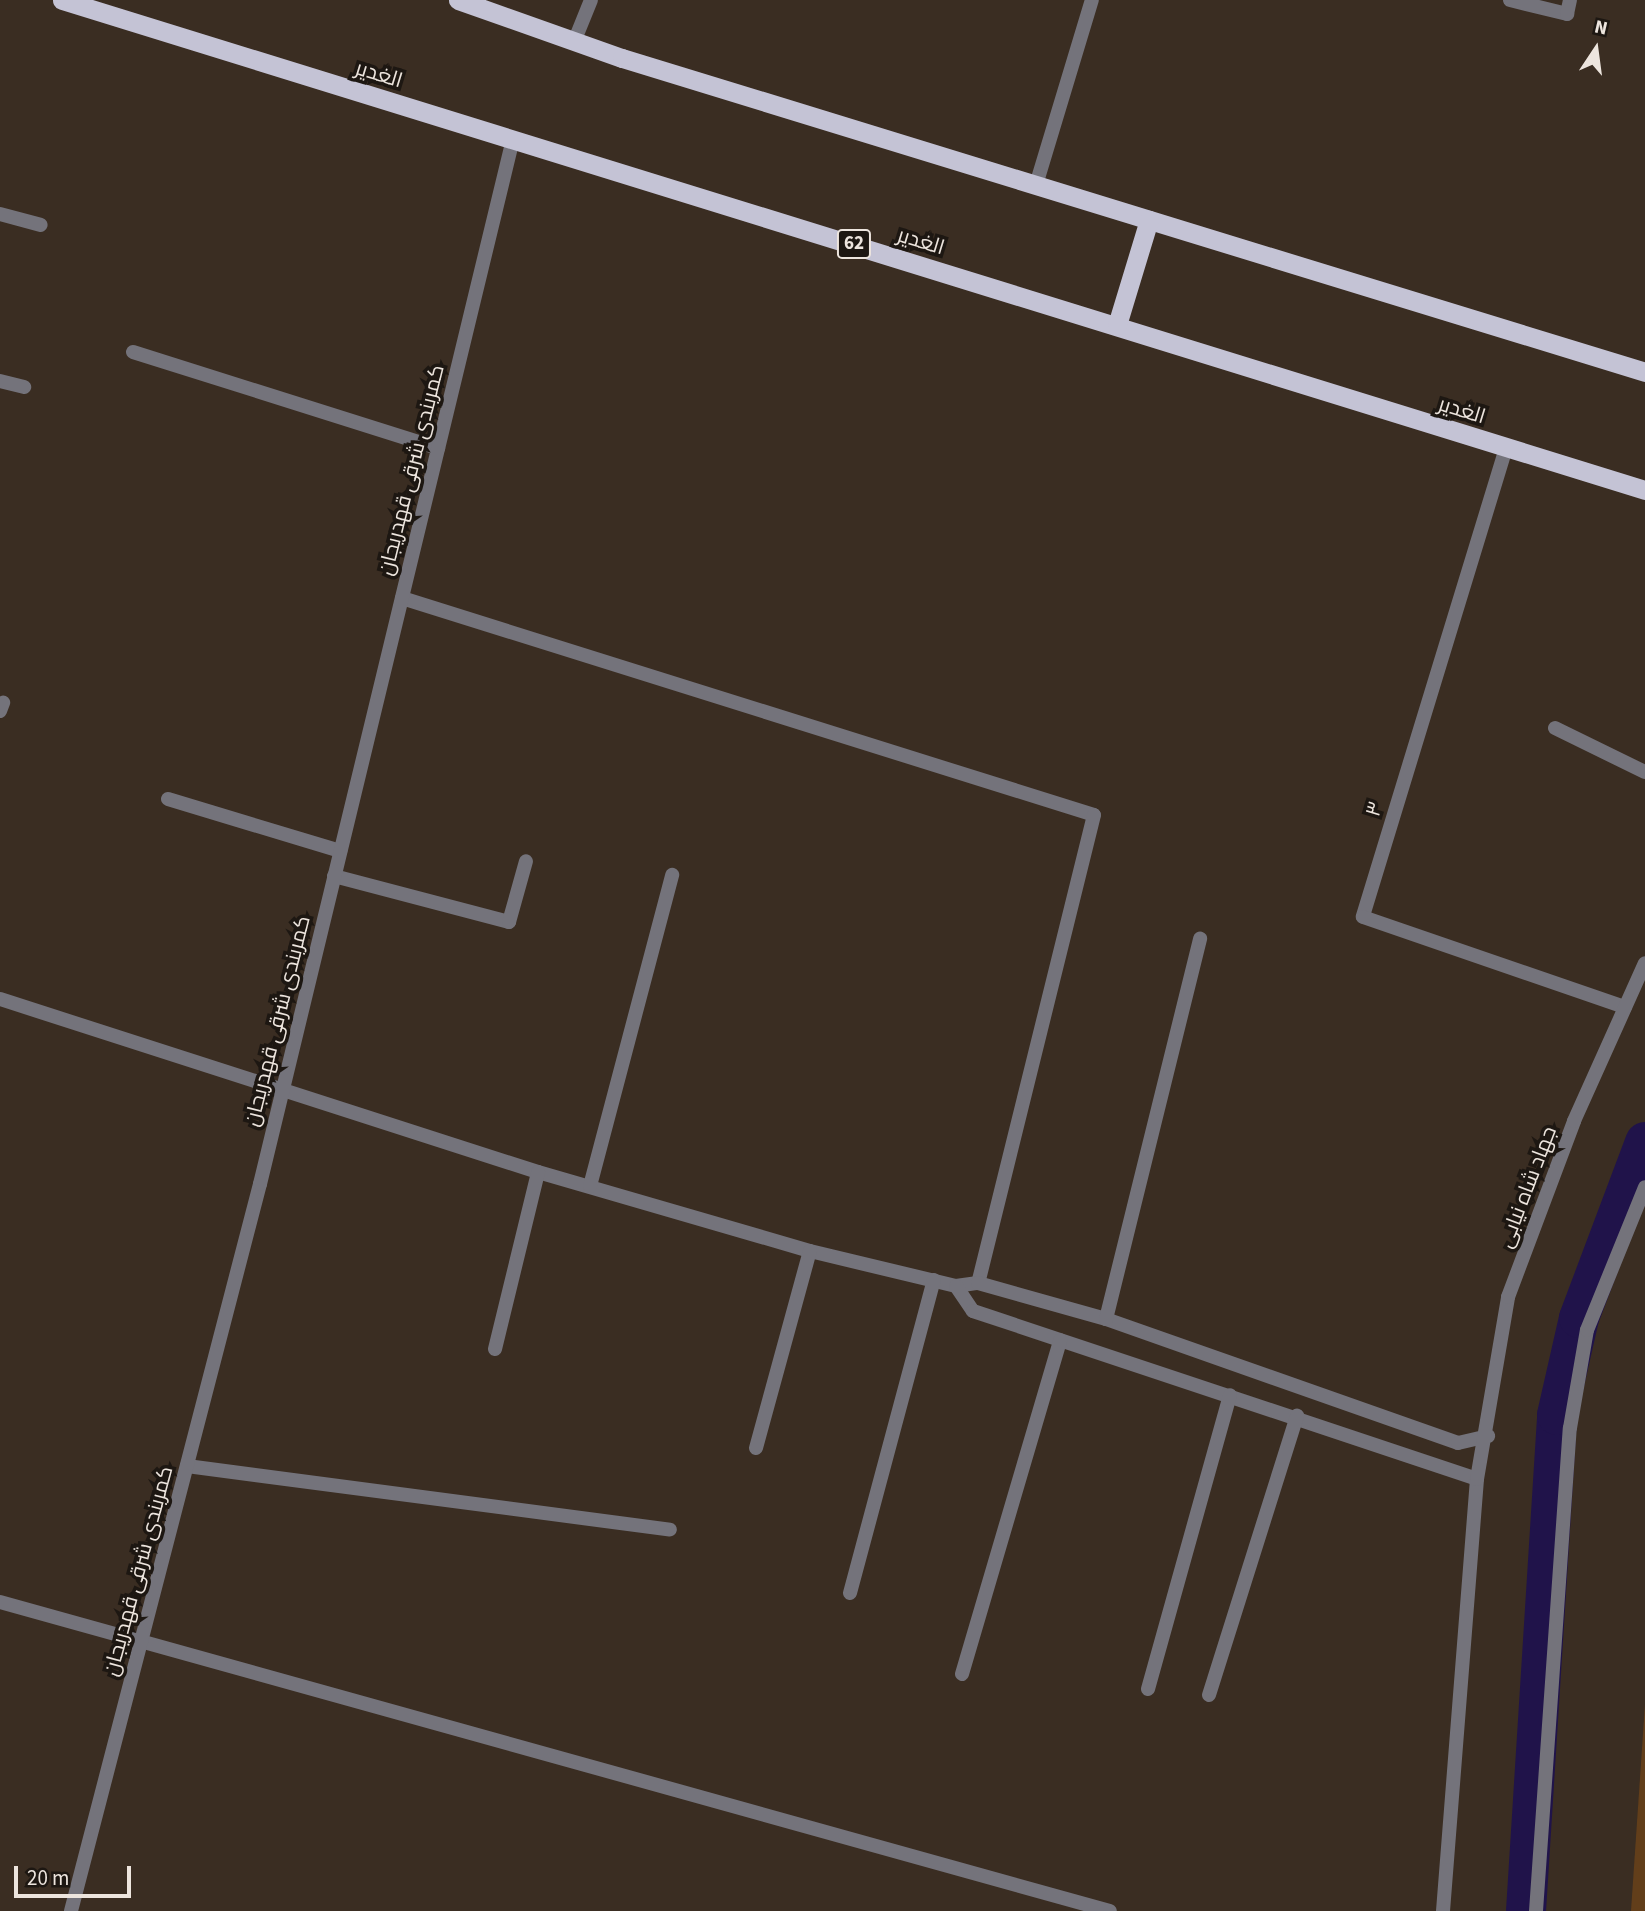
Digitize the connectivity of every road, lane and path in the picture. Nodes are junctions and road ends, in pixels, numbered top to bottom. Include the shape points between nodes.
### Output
1 (62, 0) edge
2 (458, 0) edge
3 (591, 0) edge
4 (1092, 0) edge
5 (1510, 0) edge
6 (1570, 0) edge
7 (574, 42) junction
8 (513, 139) junction
9 (1035, 185) junction
10 (0, 214) edge
11 (1149, 220) junction
12 (41, 225) dead end
13 (1117, 326) junction
14 (133, 352) dead end
15 (1645, 372) edge
16 (0, 381) edge
17 (24, 387) dead end
18 (438, 447) junction
19 (1506, 448) junction
20 (1645, 490) edge
21 (401, 598) junction
22 (1555, 728) dead end
23 (1645, 772) edge
24 (167, 799) dead end
25 (340, 851) junction
26 (526, 861) dead end
27 (673, 875) dead end
28 (334, 876) junction
29 (1200, 938) dead end
30 (1645, 963) edge
31 (0, 999) edge
32 (1625, 1007) junction
33 (283, 1088) junction
34 (538, 1171) junction
35 (590, 1186) junction
36 (1645, 1187) edge
37 (810, 1251) junction
38 (934, 1280) junction
39 (978, 1283) junction
40 (956, 1286) junction
41 (1106, 1319) junction
42 (1060, 1340) junction
43 (495, 1349) dead end
44 (1230, 1395) junction
45 (1297, 1416) junction
46 (1488, 1436) junction
47 (756, 1448) dead end
48 (187, 1466) junction
49 (1476, 1479) junction
50 (670, 1530) dead end
51 (850, 1593) dead end
52 (0, 1602) edge
53 (141, 1644) junction
54 (962, 1674) dead end
55 (1148, 1689) dead end
56 (1209, 1695) dead end
57 (71, 1911) edge
58 (1110, 1911) edge
59 (1443, 1911) edge
60 (1536, 1911) edge

1 - 8 highway, الغدیر / 62
2 - 7 highway
3 - 7 street
4 - 9 street
5 - 6 street via 1567,14
7 - 9 highway
8 - 13 highway, الغدیر / 62
8 - 18 street, کمربندی شرقی قهدریجان
9 - 11 highway
10 - 12 street
11 - 13 highway
11 - 15 highway
13 - 19 highway, الغدیر / 62
14 - 18 street
16 - 17 street
18 - 21 street, کمربندی شرقی قهدریجان
19 - 20 highway, الغدیر / 62
19 - 32 street, ۳ via 1363,917
21 - 25 street, کمربندی شرقی قهدریجان
21 - 39 street via 1094,815
22 - 23 street
24 - 25 street
25 - 28 street, کمربندی شرقی قهدریجان
26 - 28 street via 509,922
27 - 35 street
28 - 33 street, کمربندی شرقی قهدریجان
29 - 41 street
30 - 32 street, جهاد شاه نیابی
31 - 33 street
32 - 46 street, جهاد شاه نیابی via 1508,1297
33 - 34 street
33 - 48 street, کمربندی شرقی قهدریجان
34 - 35 street
34 - 43 street
35 - 37 street
36 - 60 street via 1587,1330 1570,1428
37 - 38 street
37 - 47 street
38 - 40 street
38 - 51 street
39 - 40 street
39 - 41 street
40 - 42 street via 973,1311
41 - 46 street via 1458,1443
42 - 44 street
42 - 54 street
44 - 45 street
44 - 55 street
45 - 49 street
45 - 56 street
46 - 49 street, جهاد شاه نیابی
48 - 50 street
48 - 53 street, کمربندی شرقی قهدریجان
49 - 59 street, جهاد شاه نیابی
52 - 53 street
53 - 57 street, کمربندی شرقی قهدریجان
53 - 58 street

